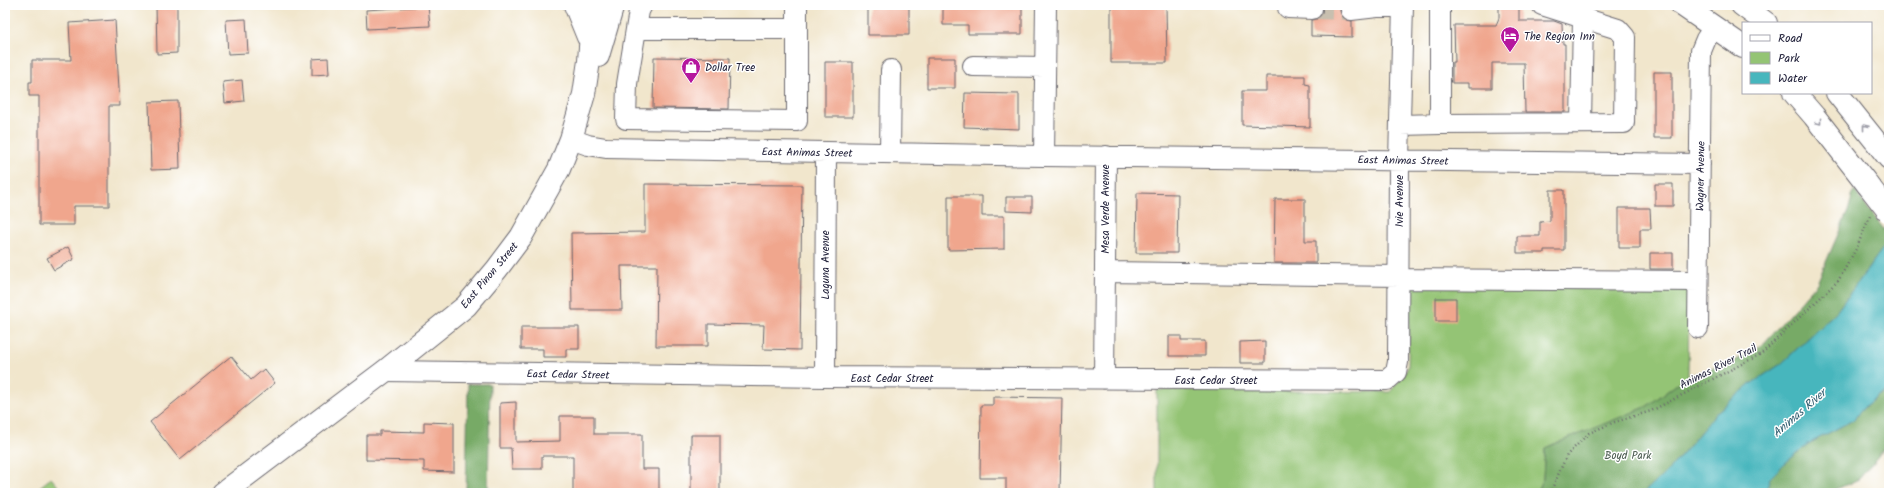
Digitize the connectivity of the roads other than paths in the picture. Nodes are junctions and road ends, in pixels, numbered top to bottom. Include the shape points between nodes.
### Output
1 (575, 5) edge
2 (593, 5) edge
3 (613, 5) edge
4 (642, 5) edge
5 (797, 5) edge
6 (1046, 5) edge
7 (1288, 5) edge
8 (1440, 5) edge
9 (1542, 5) edge
10 (1682, 5) edge
11 (1742, 5) edge
12 (1763, 5) edge
13 (1376, 6) edge
14 (1403, 6) edge
15 (1312, 9) dead end
16 (1351, 10) tunnel mouth
17 (1583, 18) junction
18 (1765, 22) edge
19 (1777, 22) edge
20 (1714, 27) junction
21 (636, 29) junction
22 (796, 29) junction
23 (590, 42) junction
24 (1742, 46) edge
25 (973, 66) dead end
26 (1045, 67) junction
27 (891, 70) dead end
28 (584, 94) junction
29 (1795, 94) edge
30 (1838, 94) edge
31 (1581, 123) junction
32 (1440, 124) junction
33 (1400, 125) junction
34 (571, 139) junction
35 (826, 152) junction
36 (890, 153) junction
37 (1044, 156) junction
38 (1106, 156) junction
39 (1889, 158) edge
40 (1399, 160) junction
41 (1700, 164) junction
42 (1880, 214) edge
43 (1105, 272) junction
44 (1399, 278) junction
45 (1698, 281) junction
46 (1698, 328) dead end
47 (385, 371) junction
48 (1396, 372) joint
49 (825, 377) junction
50 (1104, 379) junction
51 (223, 493) edge

1 - 23 main road
2 - 23 main road, East Pinon Street
3 - 28 main road
4 - 21 street via 638,11
5 - 22 street
6 - 26 street
7 - 15 street via 1288,8
8 - 32 street
9 - 17 street
10 - 20 main road
11 - 18 main road
12 - 19 main road
13 - 14 street
13 - 16 street
14 - 33 street, Ivie Avenue
17 - 31 street
17 - 31 street via 1618,29 1625,37 1624,123
20 - 24 main road
20 - 41 street, Wagner Avenue via 1702,51
21 - 22 street
21 - 22 street via 627,84 626,119 797,121
23 - 28 main road, East Pinon Street
25 - 26 street
26 - 37 street
27 - 36 street
28 - 34 main road, East Pinon Street
29 -> 42 main road, bridge via 1868,185
39 -> 30 main road
31 - 32 street
32 - 33 street
33 - 40 street, Ivie Avenue
34 - 35 street, East Animas Street via 606,148
34 - 47 main road, East Pinon Street via 559,169 525,231 497,269 466,306
35 - 36 street, East Animas Street
35 - 49 street, Laguna Avenue
36 - 37 street, East Animas Street
37 - 38 street, Mesa Verde Avenue
38 - 40 street, East Animas Street
38 - 43 street, Mesa Verde Avenue
40 - 41 street, East Animas Street
40 - 44 street, Ivie Avenue
41 - 45 street, Wagner Avenue
43 - 44 street
43 - 50 street, Mesa Verde Avenue
44 - 45 street
44 - 48 street, Ivie Avenue
45 - 46 street, Wagner Avenue
47 - 49 street, East Cedar Street
47 - 51 main road, East Pinon Street
48 - 50 street, East Cedar Street via 1390,378 1381,381
49 - 50 street, East Cedar Street

